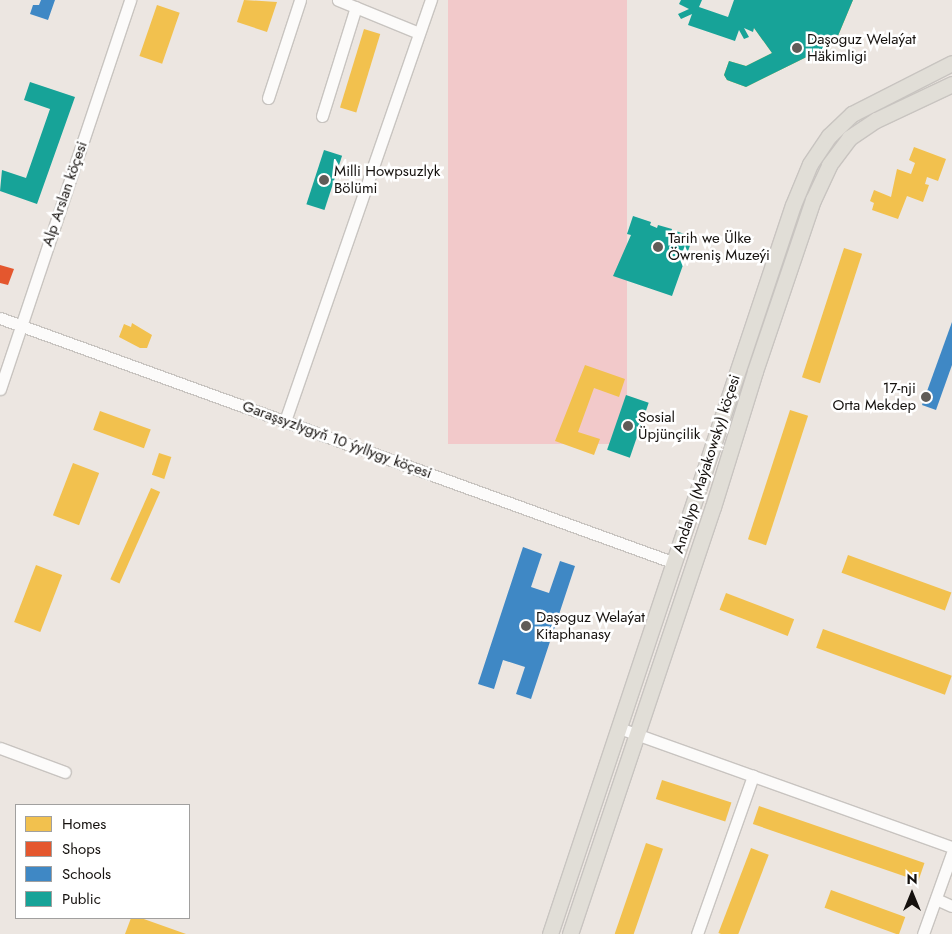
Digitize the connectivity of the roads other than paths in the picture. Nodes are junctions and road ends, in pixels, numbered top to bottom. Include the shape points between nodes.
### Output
1 (130, 0) edge
2 (300, 0) edge
3 (338, 0) edge
4 (431, 0) edge
5 (356, 7) junction
6 (419, 33) junction
7 (952, 63) edge
8 (952, 84) edge
9 (268, 98) dead end
10 (322, 116) dead end
11 (0, 318) edge
12 (21, 326) junction
13 (0, 389) edge
14 (285, 421) junction
15 (674, 563) junction
16 (619, 728) junction
17 (635, 734) junction
18 (0, 748) edge
19 (66, 772) dead end
20 (753, 776) junction
21 (952, 847) edge
22 (952, 853) edge
23 (936, 899) junction
24 (952, 906) edge
25 (550, 934) edge
26 (570, 934) edge
27 (697, 934) edge
28 (923, 934) edge

1 - 12 street, Alp Arslan köçesi
2 - 9 street
3 - 5 street
4 - 6 street
5 - 6 street
5 - 10 street
6 - 14 street
7 - 15 main road, Andalyp (Maýakowsky) köçesi via 852,114 829,136 810,164 793,206
8 - 17 main road, Andalyp (Maýakowsky) köçesi via 876,120 849,138 829,165 789,272
11 - 12 street, Garaşsyzlygyň 10 ýyllygy köçesi
12 - 13 street, Alp Arslan köçesi
12 - 14 street, Garaşsyzlygyň 10 ýyllygy köçesi
14 - 15 street, Garaşsyzlygyň 10 ýyllygy köçesi
15 - 16 main road, Andalyp (Maýakowsky) köçesi
16 - 17 street
16 - 25 main road, Andalyp (Maýakowsky) köçesi
17 - 20 street
17 - 26 main road, Andalyp (Maýakowsky) köçesi
18 - 19 street
20 - 21 street
20 - 27 street
22 - 23 street
23 - 24 street
23 - 28 street

